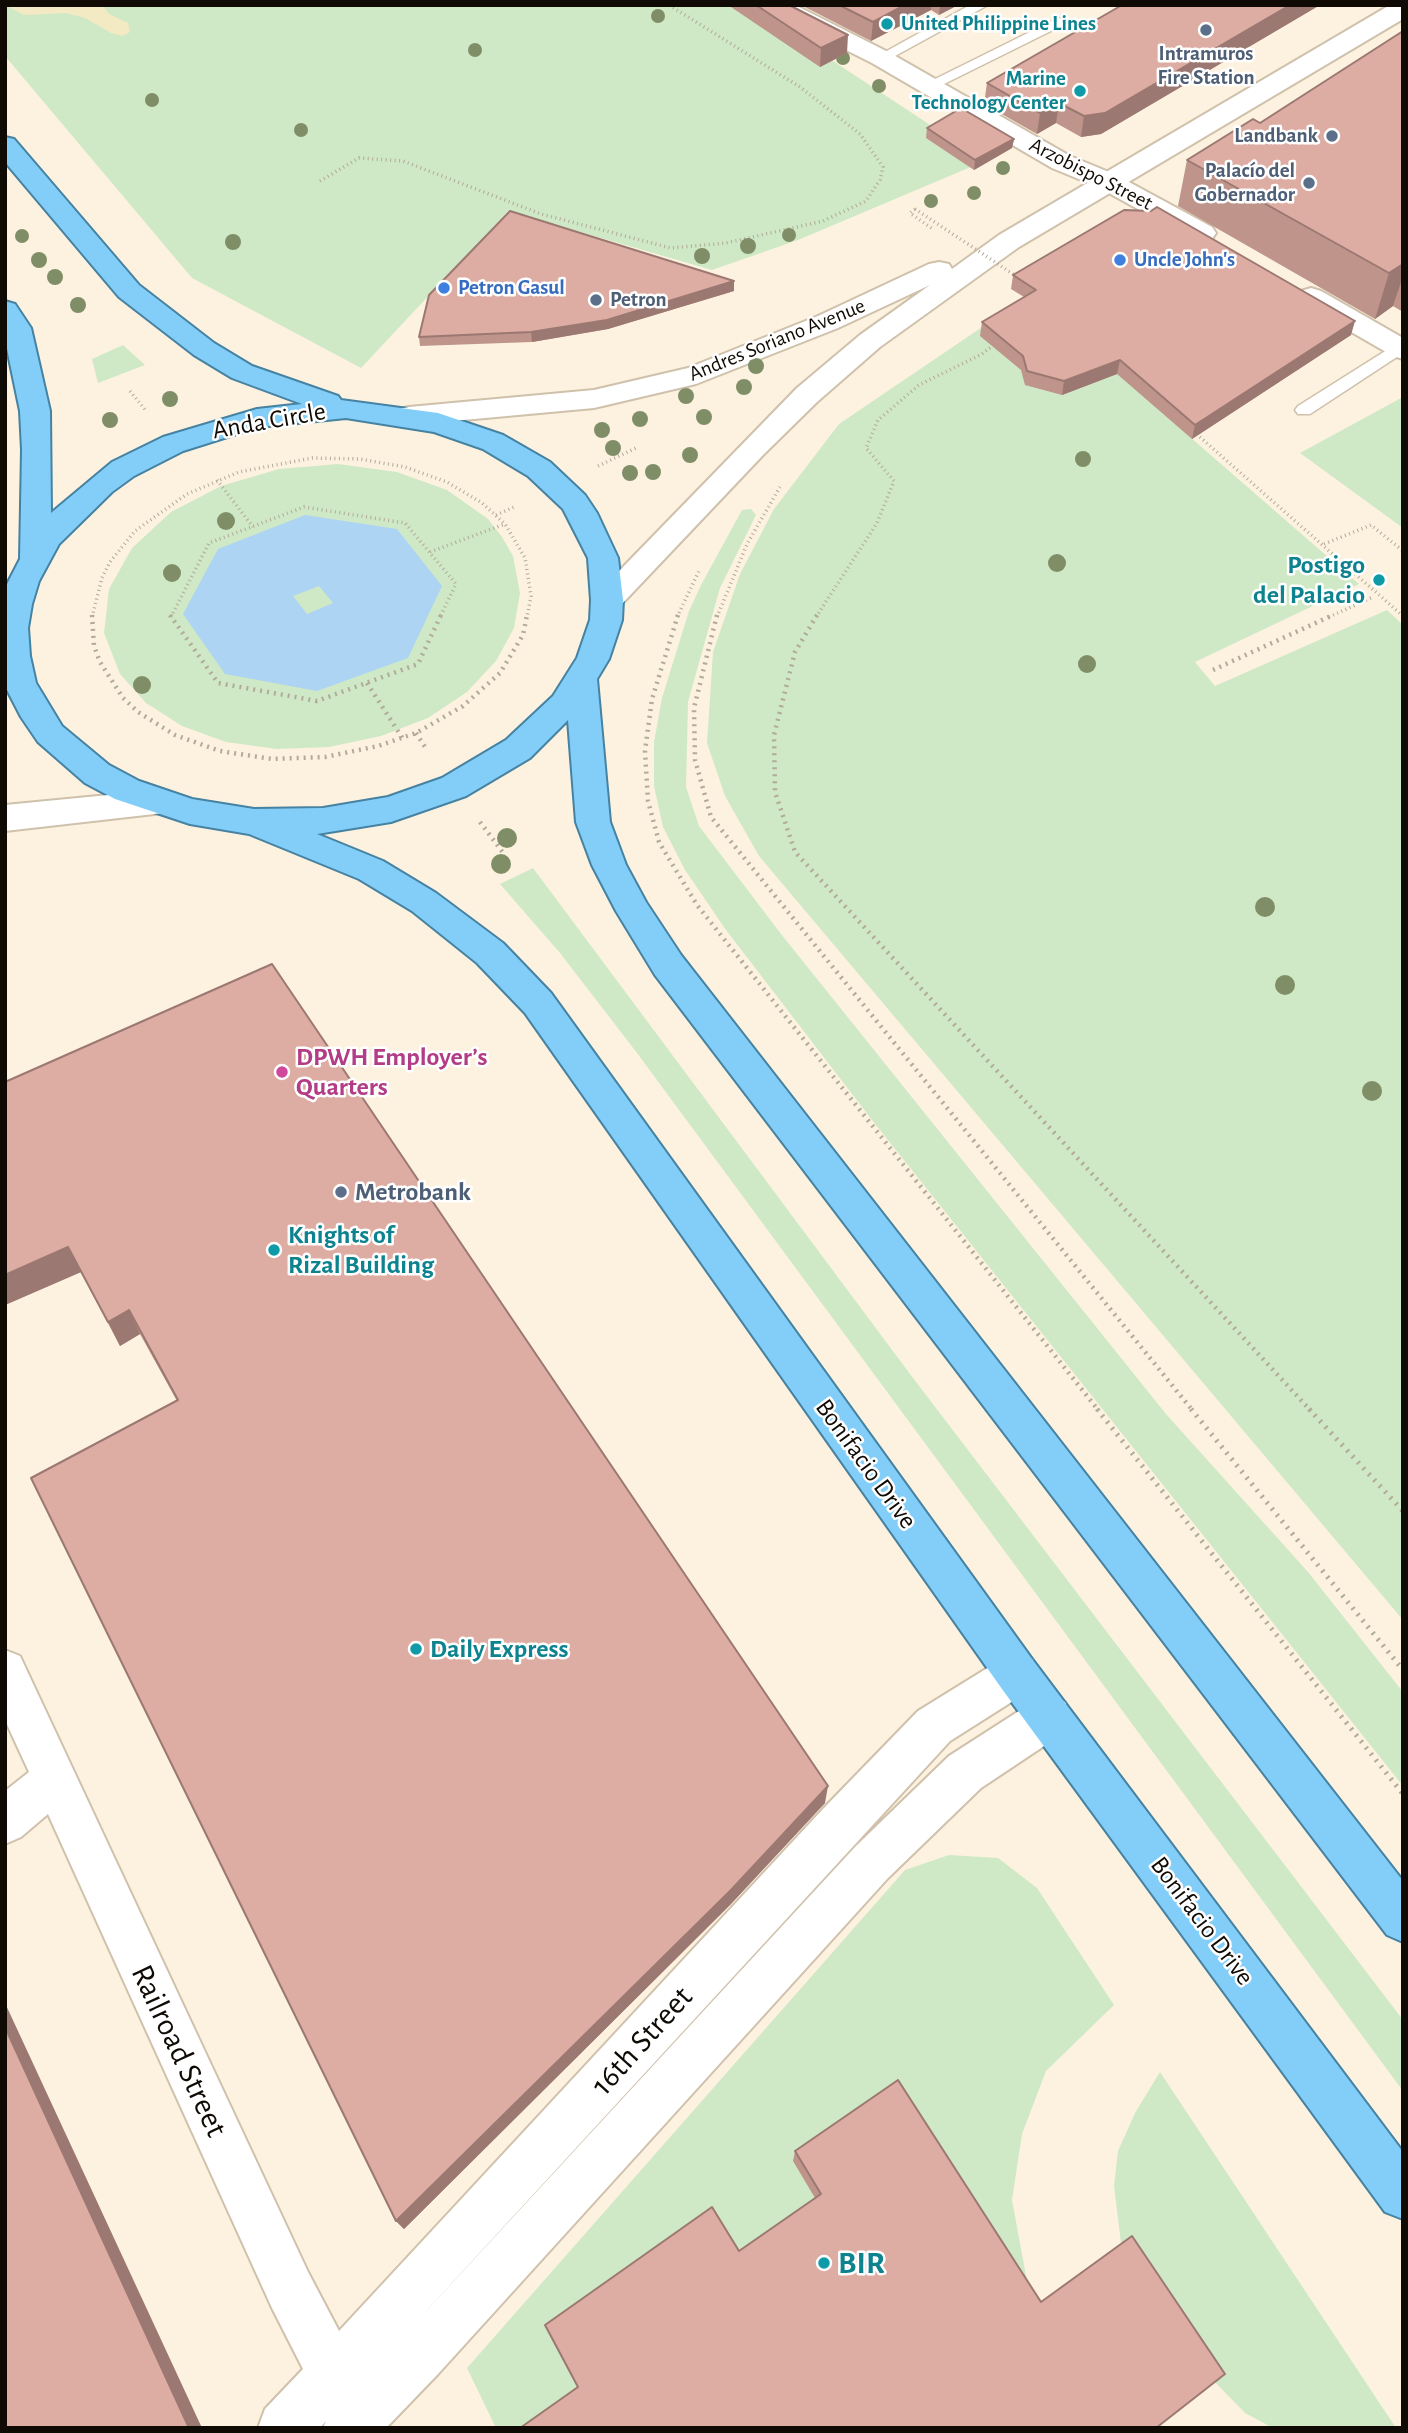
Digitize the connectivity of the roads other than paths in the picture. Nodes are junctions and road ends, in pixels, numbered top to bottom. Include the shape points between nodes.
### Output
1 (775, 5) edge
2 (981, 5) edge
3 (1403, 8) edge
4 (1058, 22) dead end
5 (881, 58) junction
6 (929, 86) junction
7 (5, 145) edge
8 (1107, 181) junction
9 (1009, 241) junction
10 (1226, 247) edge
11 (1283, 281) edge
12 (5, 310) edge
13 (1400, 349) edge
14 (346, 409) junction
15 (1304, 410) dead end
16 (409, 416) junction
17 (34, 558) junction
18 (607, 600) junction
19 (9, 633) edge
20 (581, 678) junction
21 (160, 803) junction
22 (5, 818) edge
23 (254, 822) junction
24 (5, 1671) edge
25 (1017, 1674) junction
26 (1049, 1717) junction
27 (54, 1780) junction
28 (5, 1821) edge
29 (1403, 1919) edge
30 (1403, 2194) edge
31 (350, 2413) edge
32 (284, 2428) edge

1 - 5 street, Arzobispo Street
2 - 5 lane
3 - 8 street, Andres Soriano Avenue
4 - 6 lane
5 - 6 street, Arzobispo Street
6 - 8 street, Arzobispo Street via 1061,162
7 - 14 highway via 129,291 242,372
8 - 9 street, Andres Soriano Avenue
8 - 10 street, Arzobispo Street
9 - 16 street, Andres Soriano Avenue via 696,375 594,400
9 - 18 street, Andres Soriano Avenue via 870,341 807,395
11 - 13 street
12 - 17 highway via 17,328 35,411
13 - 15 lane
14 - 16 highway, Anda Circle
14 - 17 highway, Anda Circle via 247,420 200,433 147,456 81,501
16 - 18 highway, Anda Circle via 493,442 558,485 596,539 603,558
17 - 19 highway, Anda Circle
18 - 20 highway, Anda Circle via 601,639
19 - 21 highway, Anda Circle via 20,683 50,734 97,774
20 - 23 highway, Anda Circle via 565,704 518,750 454,787 357,816
20 - 29 highway via 593,822 633,911 668,965
21 - 22 street
21 - 23 highway, Anda Circle
23 - 25 highway, Bonifacio Drive via 371,870 424,902 490,953 538,1003
24 - 27 street, Railroad Street
25 - 26 highway, Bonifacio Drive
25 - 31 street, 16th Street via 934,1726 839,1825
26 - 30 highway, Bonifacio Drive
26 - 31 street, 16th Street via 965,1772 872,1862 429,2346
27 - 28 street
27 - 31 street, Railroad Street
31 - 32 street, 16th Street

